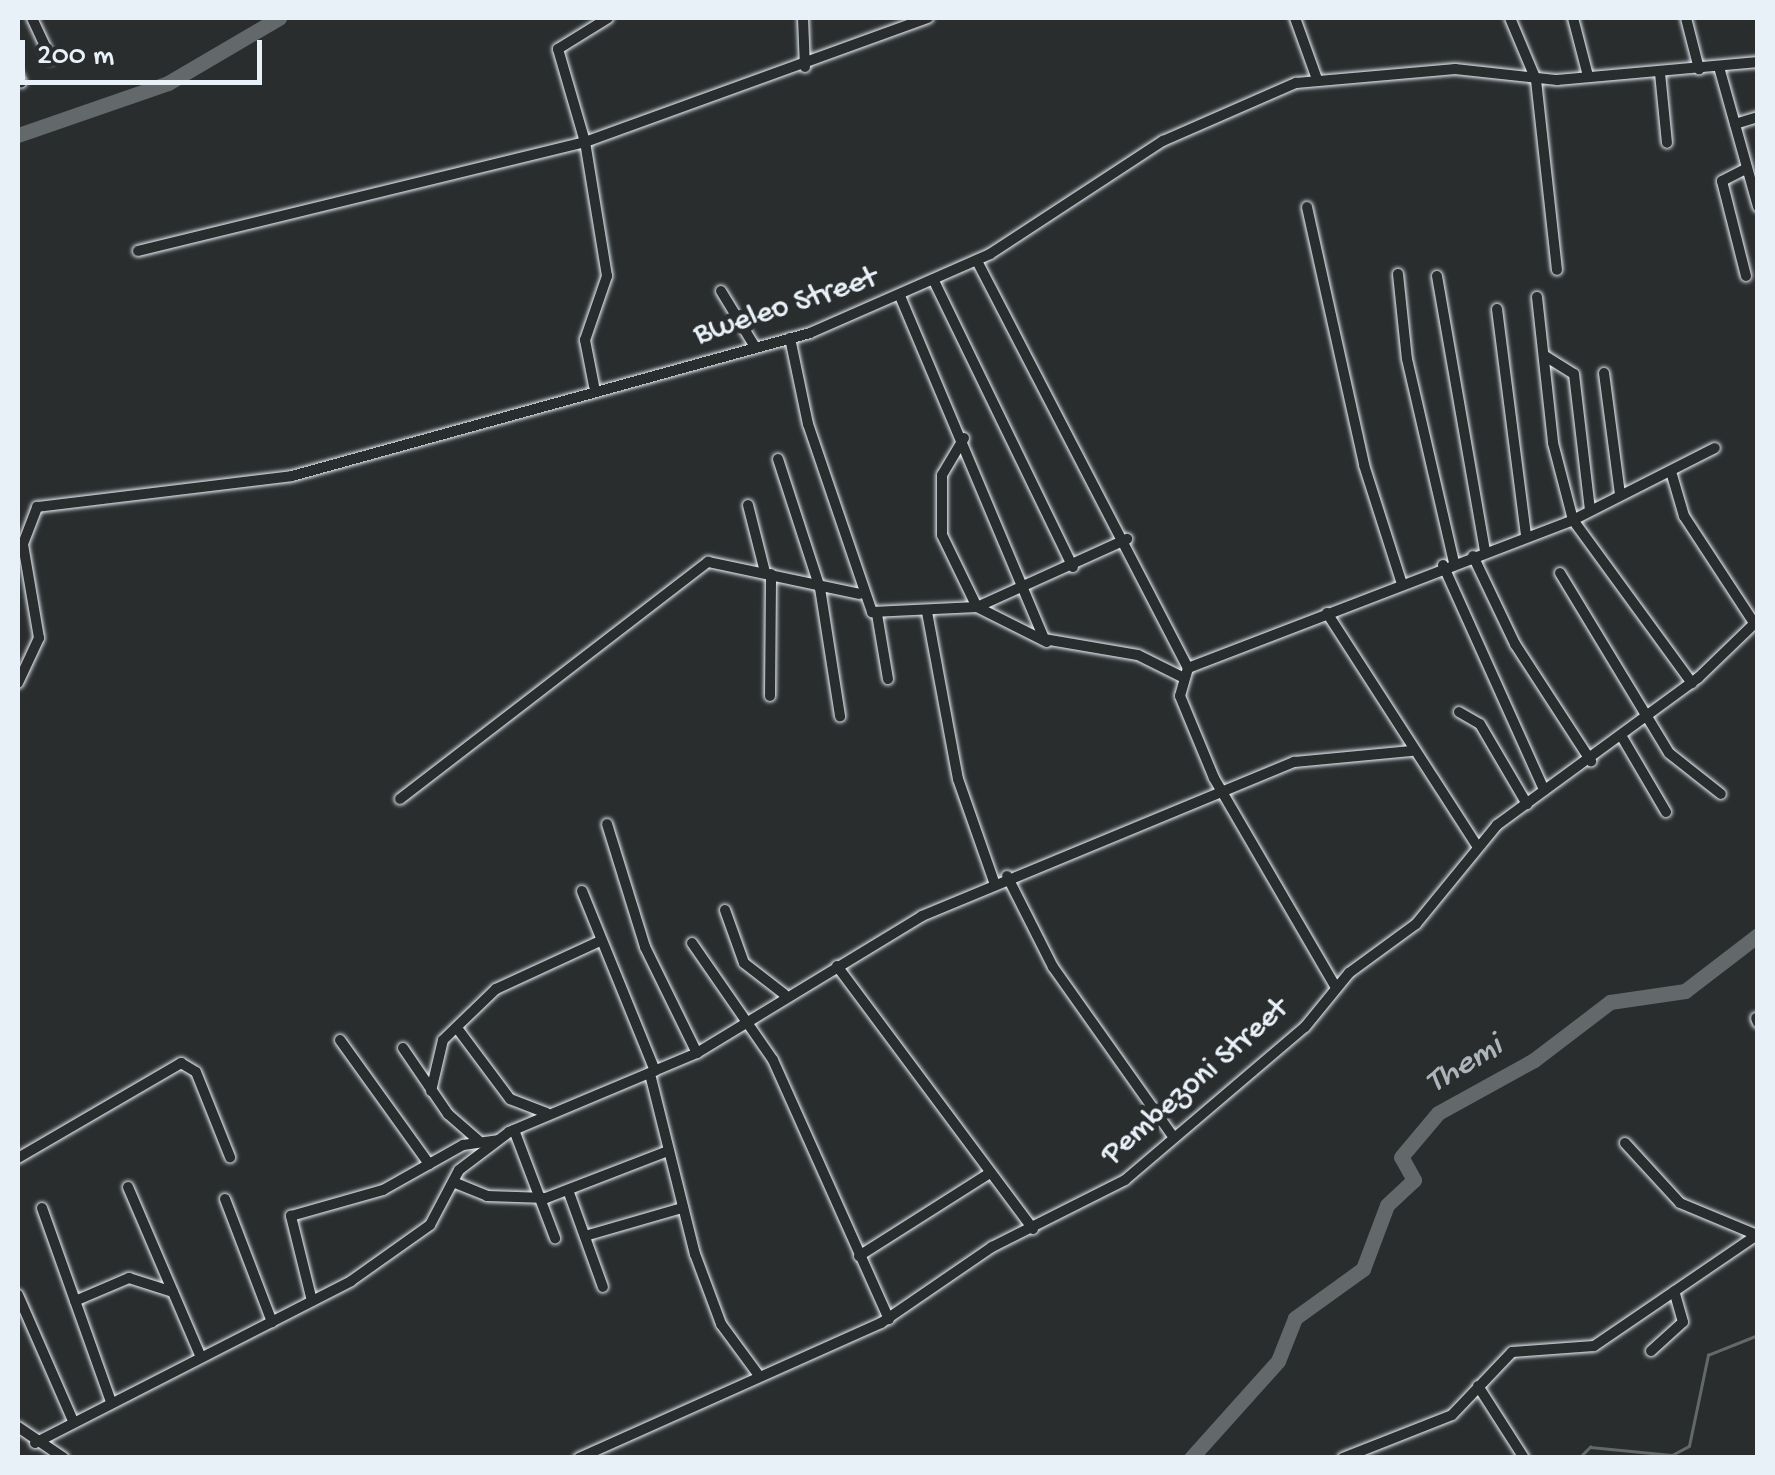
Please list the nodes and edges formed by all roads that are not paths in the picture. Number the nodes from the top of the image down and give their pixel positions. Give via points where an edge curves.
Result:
1 (32, 18) edge
2 (608, 18) edge
3 (803, 18) edge
4 (928, 18) edge
5 (1296, 18) edge
6 (1510, 18) edge
7 (1574, 18) edge
8 (1686, 18) edge
9 (51, 59) dead end
10 (1758, 62) edge
11 (804, 67) junction
12 (1719, 67) junction
13 (1699, 69) junction
14 (1660, 72) junction
15 (1588, 76) junction
16 (1317, 79) junction
17 (1536, 80) junction
18 (1758, 117) edge
19 (1735, 124) junction
20 (585, 142) junction
21 (1668, 143) dead end
22 (1746, 168) junction
23 (1758, 206) edge
24 (1307, 207) dead end
25 (138, 251) dead end
26 (977, 261) junction
27 (1557, 270) dead end
28 (1398, 274) dead end
29 (1437, 276) dead end
30 (1746, 276) dead end
31 (934, 281) junction
32 (721, 291) dead end
33 (900, 296) junction
34 (1537, 297) dead end
35 (1497, 309) dead end
36 (790, 338) junction
37 (755, 347) junction
38 (1545, 356) junction
39 (1604, 374) dead end
40 (594, 386) junction
41 (964, 438) junction
42 (1716, 448) dead end
43 (778, 459) dead end
44 (1672, 475) junction
45 (1620, 495) junction
46 (748, 504) dead end
47 (1590, 510) junction
48 (1573, 520) junction
49 (1526, 534) junction
50 (1127, 539) junction
51 (1486, 550) junction
52 (20, 551) edge
53 (1474, 556) junction
54 (1449, 564) junction
55 (1073, 567) junction
56 (1560, 572) dead end
57 (768, 573) junction
58 (1401, 581) junction
59 (820, 588) junction
60 (1030, 588) junction
61 (860, 594) junction
62 (977, 606) junction
63 (927, 612) junction
64 (1327, 612) junction
65 (877, 614) junction
66 (1756, 621) edge
67 (1048, 642) junction
68 (1186, 673) junction
69 (888, 679) dead end
70 (18, 682) edge
71 (1692, 683) junction
72 (770, 696) dead end
73 (1459, 712) dead end
74 (840, 716) dead end
75 (1646, 719) junction
76 (1622, 736) junction
77 (1411, 751) junction
78 (1590, 760) junction
79 (1544, 790) junction
80 (1223, 794) junction
81 (1722, 794) dead end
82 (400, 799) dead end
83 (1527, 804) junction
84 (1666, 812) dead end
85 (607, 824) dead end
86 (1477, 846) junction
87 (1007, 876) junction
88 (994, 882) junction
89 (582, 891) dead end
90 (725, 910) dead end
91 (600, 941) junction
92 (692, 943) dead end
93 (838, 966) junction
94 (1334, 986) junction
95 (784, 994) junction
96 (747, 1016) junction
97 (456, 1028) junction
98 (340, 1040) dead end
99 (403, 1048) dead end
100 (697, 1052) junction
101 (652, 1072) junction
102 (431, 1091) junction
103 (546, 1113) junction
104 (514, 1130) junction
105 (1174, 1138) junction
106 (478, 1140) junction
107 (498, 1140) junction
108 (1625, 1143) dead end
109 (668, 1151) junction
110 (230, 1157) dead end
111 (18, 1158) edge
112 (429, 1164) junction
113 (990, 1174) junction
114 (453, 1182) junction
115 (128, 1187) dead end
116 (568, 1190) junction
117 (537, 1198) junction
118 (225, 1199) dead end
119 (42, 1208) dead end
120 (682, 1208) junction
121 (1033, 1229) junction
122 (1757, 1234) edge
123 (585, 1236) junction
124 (555, 1238) dead end
125 (859, 1256) junction
126 (603, 1287) dead end
127 (173, 1292) junction
128 (1674, 1292) junction
129 (18, 1295) edge
130 (75, 1300) junction
131 (312, 1301) junction
132 (888, 1320) junction
133 (272, 1322) junction
134 (1651, 1351) dead end
135 (200, 1355) junction
136 (757, 1373) junction
137 (1478, 1386) junction
138 (110, 1399) junction
139 (73, 1421) junction
140 (18, 1427) edge
141 (26, 1441) edge
142 (617, 1442) junction
143 (64, 1458) edge
144 (579, 1458) edge
145 (624, 1458) edge
146 (1344, 1458) edge
147 (1524, 1458) edge

1 - 9 street
2 - 20 street via 558,49
3 - 11 street
4 - 11 street
5 - 16 street
6 - 17 street
7 - 15 street
8 - 13 street
10 - 12 street, Bweleo Street
11 - 20 street
12 - 13 street, Bweleo Street
12 - 19 street
13 - 14 street, Bweleo Street
14 - 15 street, Bweleo Street
14 - 21 street
15 - 17 street, Bweleo Street
16 - 17 street, Bweleo Street via 1455,69
16 - 26 street, Bweleo Street via 1164,142
17 - 27 street
18 - 19 street
19 - 22 street
20 - 25 street
20 - 40 street via 607,276 586,340
22 - 23 street
22 - 30 street via 1722,180
24 - 58 street via 1364,466
26 - 31 street, Bweleo Street
26 - 50 street
28 - 54 street via 1407,359
29 - 51 street
31 - 33 street, Bweleo Street
31 - 55 street
32 - 37 street
33 - 36 street, Bweleo Street
33 - 41 street
34 - 38 street
35 - 49 street
36 - 37 street, Bweleo Street
36 - 61 street
37 - 40 street, Bweleo Street
38 - 47 street via 1574,374
38 - 48 street
39 - 45 street
40 - 52 street, Bweleo Street via 526,418 384,446 292,476 37,506 25,519
41 - 60 street
41 - 62 street via 942,476 937,514
42 - 44 street
43 - 59 street
44 - 45 street
44 - 66 street via 1684,516
45 - 47 street
46 - 57 street
47 - 48 street
48 - 49 street
48 - 71 street
49 - 51 street
50 - 55 street
50 - 68 street
51 - 53 street
52 - 70 street, Bweleo Street via 39,638
53 - 54 street
53 - 78 street via 1515,644
54 - 58 street
54 - 79 street
55 - 60 street
56 - 75 street
57 - 59 street
57 - 72 street
57 - 82 street via 719,560 691,571
58 - 64 street
59 - 61 street
59 - 74 street
60 - 62 street
60 - 67 street
61 - 65 street
62 - 63 street
62 - 67 street
63 - 65 street
63 - 88 street via 956,768
64 - 68 street
64 - 77 street
65 - 69 street
66 - 71 street, Pembezoni Street
67 - 68 street via 1128,653
68 - 80 street via 1180,696
71 - 75 street, Pembezoni Street
73 - 83 street via 1480,724
75 - 76 street, Pembezoni Street
75 - 81 street via 1684,770
76 - 78 street, Pembezoni Street
76 - 84 street
77 - 80 street via 1314,756
77 - 86 street
78 - 79 street, Pembezoni Street
79 - 83 street, Pembezoni Street
80 - 87 street
80 - 94 street
83 - 86 street, Pembezoni Street
85 - 100 street via 644,947
86 - 94 street, Pembezoni Street via 1416,924
87 - 88 street
87 - 105 street via 1053,967
88 - 93 street
89 - 91 street
90 - 95 street via 744,963
91 - 97 street via 496,990
91 - 101 street
92 - 96 street
93 - 95 street
93 - 113 street
94 - 105 street, Pembezoni Street via 1305,1028
95 - 96 street
96 - 100 street
96 - 125 street
97 - 102 street via 442,1040
97 - 103 street via 510,1099
98 - 112 street
99 - 102 street
100 - 101 street
101 - 103 street
101 - 109 street
102 - 106 street
103 - 104 street
104 - 107 street
104 - 117 street
105 - 121 street, Pembezoni Street via 1104,1194
106 - 107 street
106 - 112 street
107 - 114 street
108 - 122 street via 1680,1203
109 - 116 street
109 - 120 street
110 - 111 street via 196,1072 181,1063
112 - 131 street via 383,1190 291,1216 290,1243
113 - 121 street
113 - 125 street
114 - 117 street via 488,1196
114 - 131 street via 426,1229
115 - 127 street
116 - 117 street
116 - 123 street
117 - 124 street
118 - 133 street
119 - 130 street
120 - 123 street
120 - 136 street via 718,1318
121 - 132 street, Pembezoni Street
122 - 128 street
123 - 126 street
125 - 132 street
127 - 130 street via 129,1278
127 - 135 street
128 - 134 street via 1683,1322
128 - 137 street via 1585,1351 1564,1355 1538,1344 1512,1352
129 - 139 street
130 - 138 street
131 - 133 street
132 - 136 street, Pembezoni Street
133 - 135 street
135 - 138 street
136 - 142 street, Pembezoni Street
137 - 146 street via 1441,1421
137 - 147 street
138 - 139 street
139 - 141 street
140 - 141 street
141 - 143 street
142 - 144 street, Pembezoni Street
142 - 145 street

